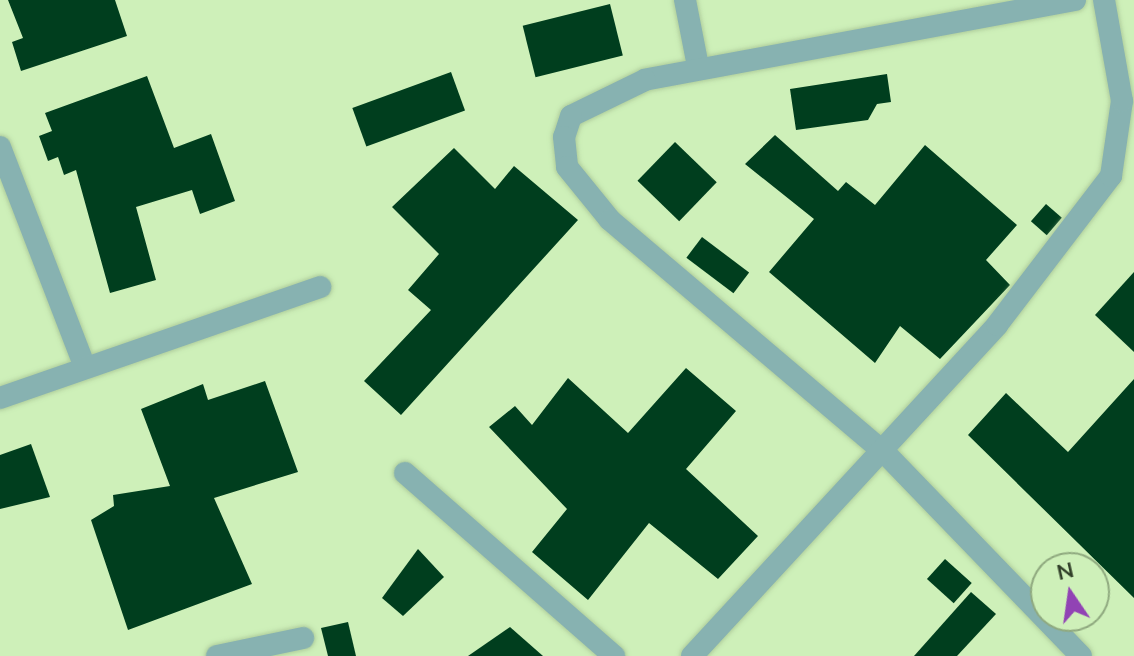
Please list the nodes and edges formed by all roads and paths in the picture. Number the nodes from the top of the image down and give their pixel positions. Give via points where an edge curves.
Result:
1 (685, 0) edge
2 (1075, 0) edge
3 (1104, 0) edge
4 (698, 66) junction
5 (0, 147) edge
6 (320, 287) dead end
7 (85, 367) junction
8 (0, 398) edge
9 (885, 453) junction
10 (405, 473) dead end
11 (303, 638) dead end
12 (217, 656) edge
13 (614, 656) edge
14 (692, 656) edge
15 (1081, 656) edge

1 - 4 street
2 - 4 street
3 - 9 street via 1122,101 1111,176 997,325
4 - 9 street via 603,96 571,116 567,167 610,220
5 - 7 street
6 - 7 street
7 - 8 street
9 - 14 street
9 - 15 street
10 - 13 street
11 - 12 street

